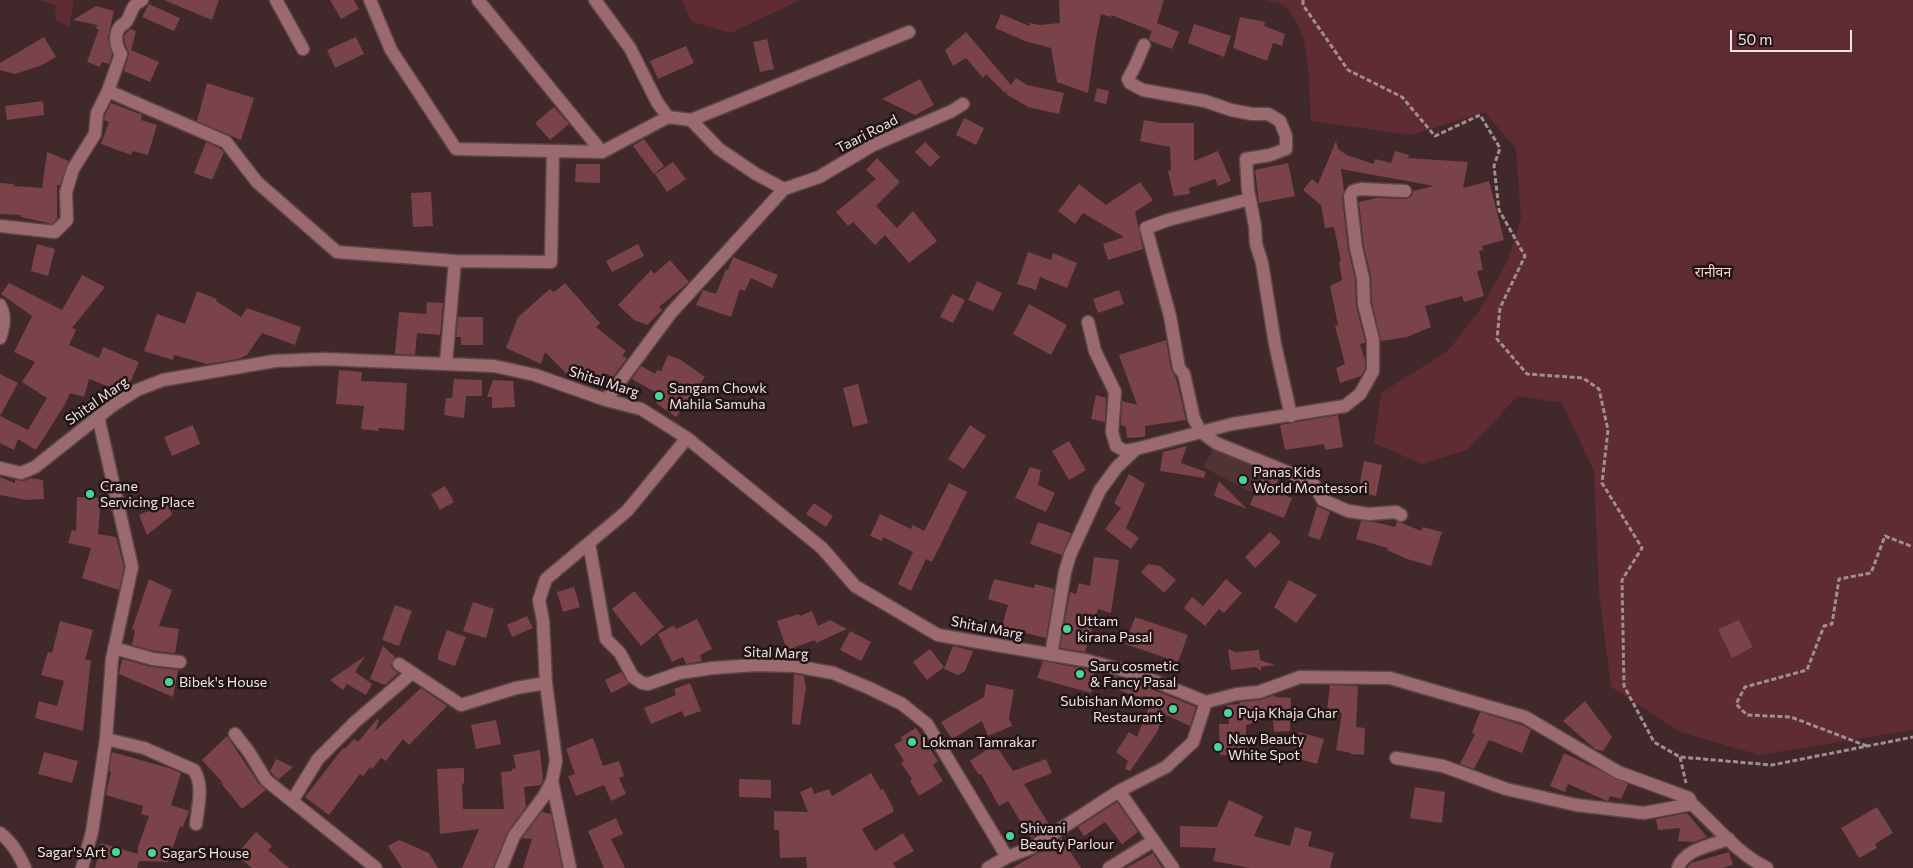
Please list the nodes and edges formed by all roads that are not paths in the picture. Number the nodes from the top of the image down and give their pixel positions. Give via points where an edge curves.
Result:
1 (142, 0) edge
2 (276, 0) edge
3 (370, 0) edge
4 (478, 0) edge
5 (595, 0) edge
6 (909, 32) dead end
7 (1144, 44) dead end
8 (303, 49) dead end
9 (108, 91) junction
10 (963, 104) dead end
11 (668, 117) junction
12 (691, 120) junction
13 (553, 151) junction
14 (602, 152) junction
15 (784, 188) junction
16 (1405, 191) dead end
17 (1250, 199) junction
18 (0, 226) edge
19 (455, 261) junction
20 (0, 304) edge
21 (1088, 322) dead end
22 (0, 338) edge
23 (446, 363) junction
24 (606, 400) junction
25 (98, 416) junction
26 (1291, 416) junction
27 (1201, 432) junction
28 (687, 438) junction
29 (1136, 448) junction
30 (0, 468) edge
31 (1401, 515) dead end
32 (589, 543) junction
33 (114, 648) junction
34 (1051, 655) junction
35 (180, 662) dead end
36 (399, 664) dead end
37 (412, 673) junction
38 (546, 683) junction
39 (1206, 702) junction
40 (236, 734) dead end
41 (106, 739) junction
42 (1396, 758) dead end
43 (552, 780) junction
44 (1119, 791) junction
45 (292, 801) junction
46 (1691, 801) junction
47 (196, 824) dead end
48 (0, 833) edge
49 (1730, 839) junction
50 (1153, 841) junction
51 (1008, 857) junction
52 (25, 868) edge
53 (82, 868) edge
54 (376, 868) edge
55 (501, 868) edge
56 (570, 868) edge
57 (988, 868) edge
58 (1109, 868) edge
59 (1173, 868) edge
60 (1678, 868) edge
61 (1767, 868) edge

1 - 9 street via 134,4 120,27 117,48 121,54
2 - 8 street
3 - 13 street via 391,50 456,149
4 - 14 street
5 - 11 street via 630,48
6 - 12 street
7 - 17 street via 1128,79 1130,83 1143,90 1205,101 1231,110 1268,114 1280,121 1286,136 1286,149 1246,159
9 - 18 street via 97,113 95,134 73,168 66,192 67,220 55,232
9 - 19 street via 226,142 257,182 337,252
10 - 15 street, Taari Road via 873,144 819,176
11 - 12 street
11 - 14 street
12 - 15 street via 719,149
13 - 14 street
13 - 19 street via 551,262
15 - 24 street via 671,313
16 - 26 street via 1361,189 1353,191 1350,196 1364,304 1373,340 1374,370 1360,394 1345,406
17 - 26 street
17 - 27 street via 1146,228 1170,316 1179,368 1184,374 1194,419
19 - 23 street
20 - 22 street via 5,325
21 - 29 street via 1095,351 1116,392 1112,432 1116,446 1125,451
23 - 24 street, Shital Marg via 494,366 535,374
23 - 25 street, Shital Marg via 324,359 275,361 162,380 137,390
24 - 28 street, Shital Marg via 641,409
25 - 30 street, Shital Marg via 35,467 20,473
25 - 33 street via 132,567
26 - 27 street
27 - 29 street
27 - 31 street via 1237,453 1312,482 1324,500 1348,511 1369,514 1396,512
28 - 32 street via 627,510
28 - 34 street, Shital Marg via 822,548 855,586 938,634
29 - 34 street via 1100,490 1070,556
32 - 38 street via 546,579 539,600
32 - 51 street, Sital Marg via 606,639 620,653 633,676 642,683 713,668 758,665 795,666 833,673 869,688 902,704 926,724
33 - 35 street via 153,659
33 - 41 street
34 - 39 street, Shital Marg via 1137,674
36 - 37 street
37 - 38 street via 461,705 516,688
37 - 45 street via 318,759
38 - 43 street via 556,761
39 - 44 street via 1194,742 1166,767
39 - 46 street via 1259,692 1300,677 1390,678 1526,717 1618,772
40 - 45 street via 266,780
41 - 47 street via 144,748 194,770 199,777 200,788
41 - 53 street via 92,832
42 - 46 street via 1443,766 1506,789 1576,805 1644,813
43 - 55 street via 514,836
43 - 56 street
44 - 50 street
44 - 51 street via 1031,848
45 - 54 street
46 - 49 street
48 - 52 street via 9,840
49 - 60 street via 1690,853
49 - 61 street via 1753,862
50 - 58 street
50 - 59 street
51 - 57 street

